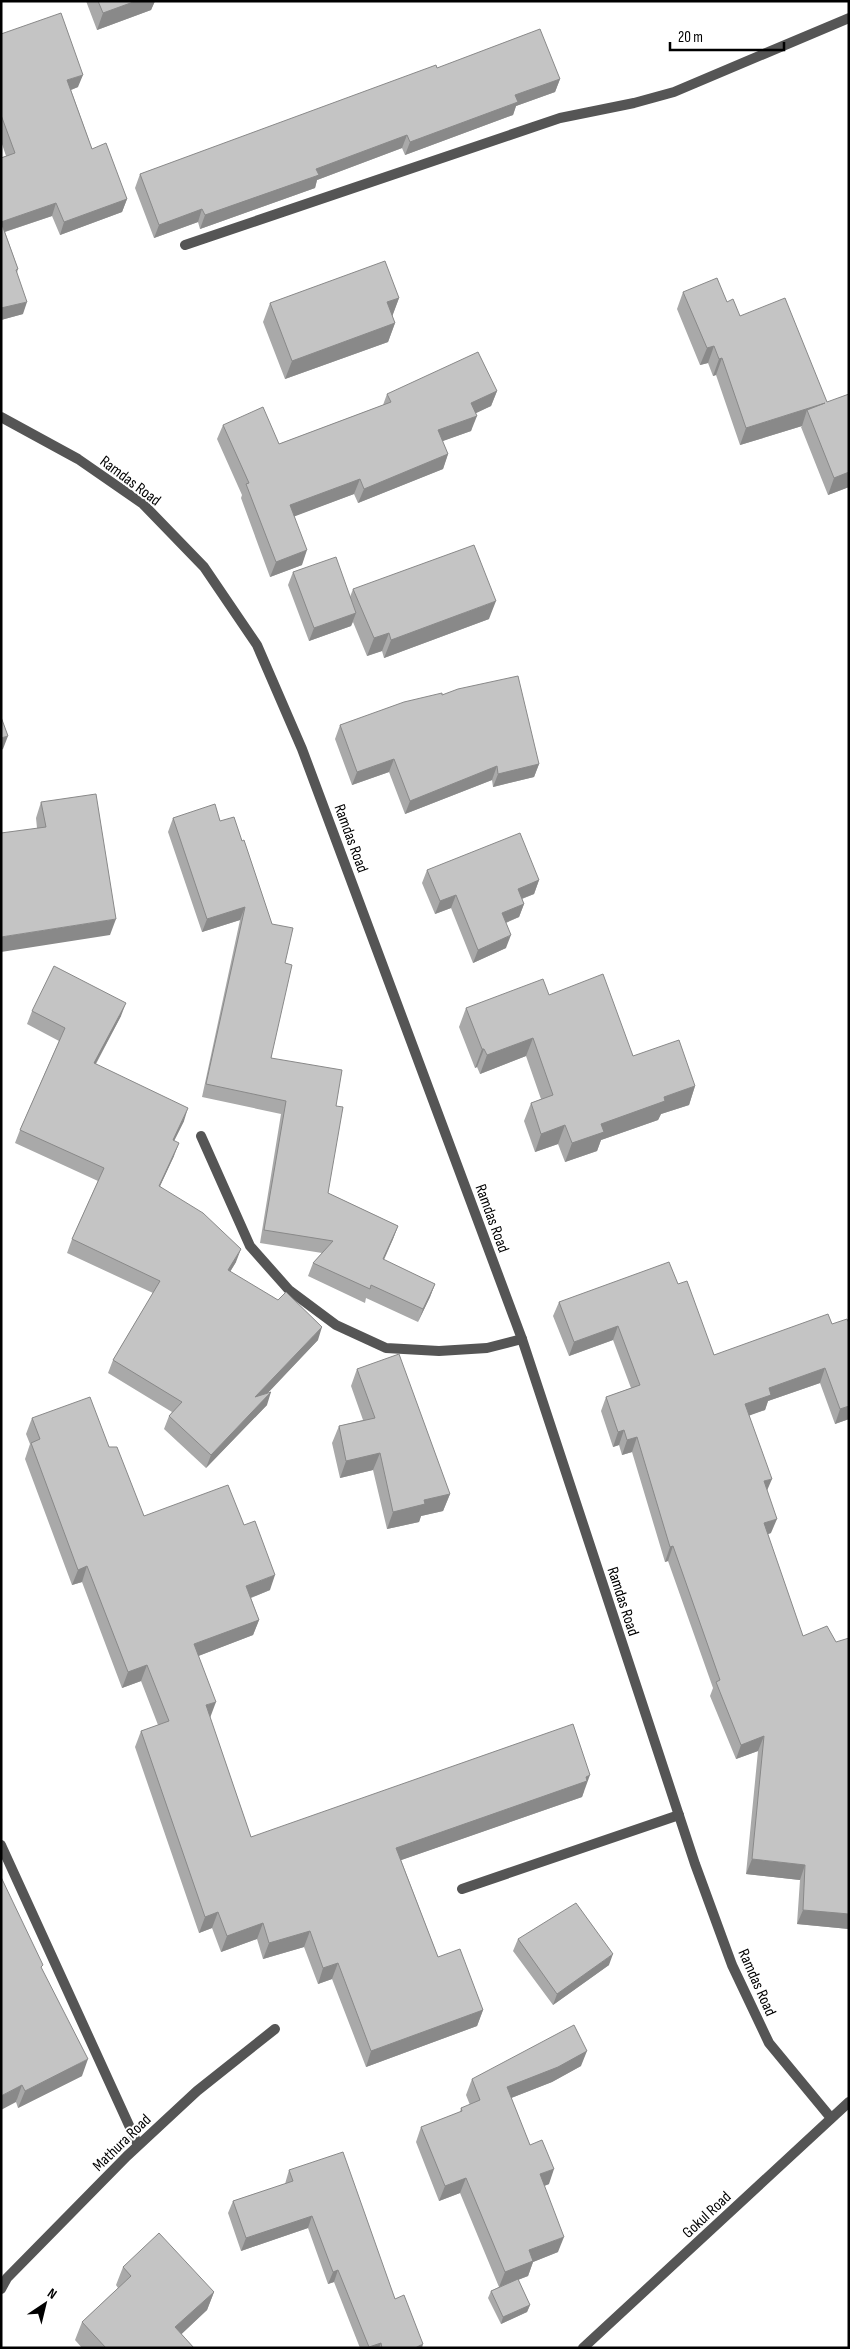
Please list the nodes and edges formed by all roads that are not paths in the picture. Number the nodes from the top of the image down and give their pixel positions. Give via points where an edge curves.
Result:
1 (849, 18) edge
2 (185, 245) dead end
3 (1, 417) edge
4 (201, 1136) dead end
5 (522, 1339) junction
6 (679, 1815) junction
7 (1, 1845) edge
8 (462, 1889) dead end
9 (275, 2029) dead end
10 (849, 2102) edge
11 (831, 2118) junction
12 (138, 2145) junction
13 (1, 2289) edge
14 (583, 2348) edge

1 - 2 street via 674,92 560,118
3 - 5 street, Ramdas Road via 78,459 143,504 204,567 257,645 302,749
4 - 5 street via 250,1246 289,1290 336,1325 386,1348 439,1351 487,1348
5 - 6 street, Ramdas Road
6 - 8 street
6 - 11 street, Ramdas Road via 732,1965 769,2043
7 - 12 street
9 - 12 street, Mathura Road via 197,2091
10 - 11 street, Gokul Road
11 - 14 street, Gokul Road
12 - 13 street, Mathura Road via 7,2278

